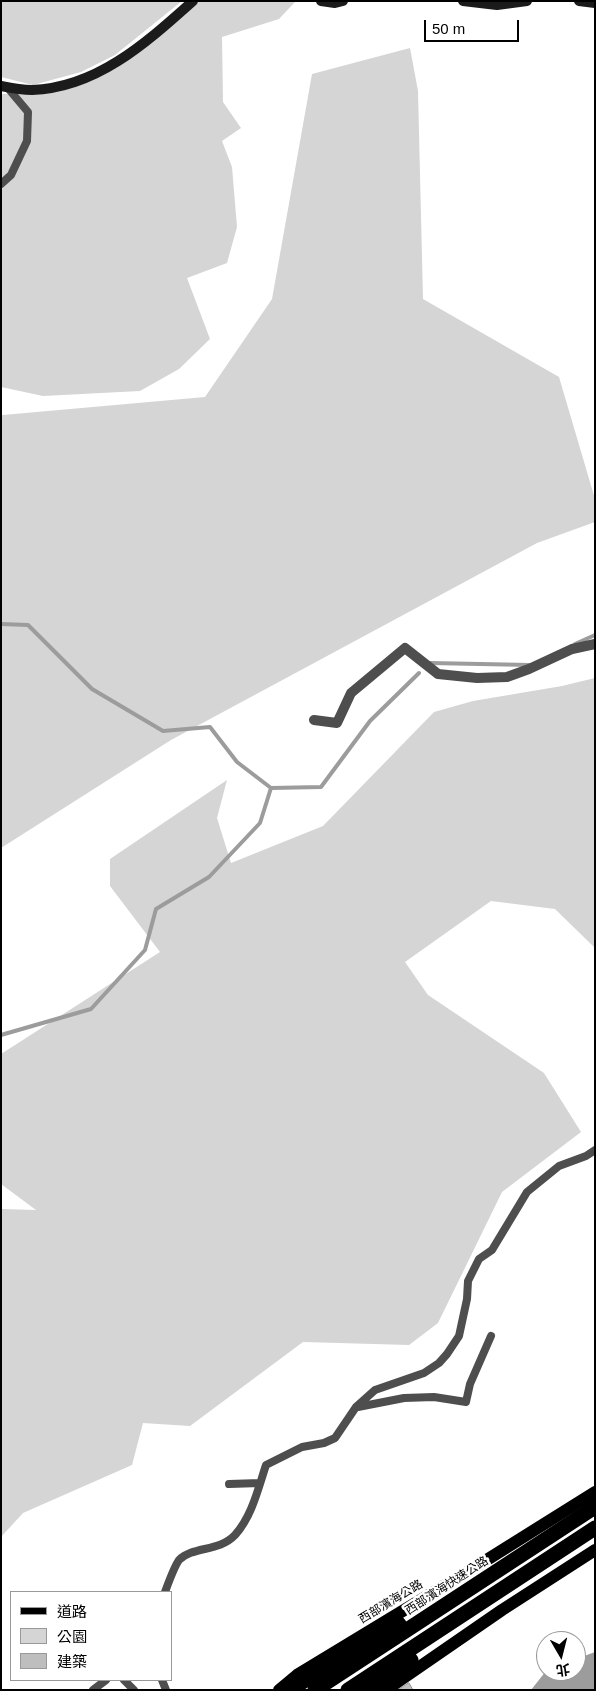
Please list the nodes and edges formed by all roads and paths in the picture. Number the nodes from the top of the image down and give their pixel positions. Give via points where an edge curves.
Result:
1 (193, 1) edge
2 (321, 1) edge
3 (343, 1) edge
4 (463, 1) edge
5 (527, 1) edge
6 (579, 1) edge
7 (595, 3) edge
8 (4, 87) edge
9 (1, 184) edge
10 (595, 644) edge
11 (314, 720) dead end
12 (595, 1150) edge
13 (491, 1336) dead end
14 (356, 1407) junction
15 (260, 1483) junction
16 (229, 1484) dead end
17 (595, 1492) edge
18 (595, 1507) edge
19 (595, 1528) edge
20 (595, 1550) edge
21 (474, 1585) junction
22 (166, 1591) edge
23 (483, 1601) junction
24 (105, 1681) edge
25 (125, 1681) edge
26 (93, 1690) edge
27 (134, 1690) edge
28 (279, 1690) edge
29 (288, 1690) edge
30 (316, 1690) edge
31 (348, 1690) edge
32 (369, 1690) edge
33 (386, 1690) edge

1 - 8 street via 135,51 113,65 60,86 29,90
2 - 3 street
4 - 5 street via 497,5
6 - 7 street
8 - 9 lane via 28,112 27,141 11,175
10 - 11 street via 572,649 507,677 477,678 438,674 405,648 351,693 337,722
12 - 14 lane via 559,1166 527,1192 492,1250 480,1259 468,1281 459,1336 439,1363 424,1373 375,1390
13 - 14 lane via 470,1384 466,1402 434,1397 404,1398
14 - 15 lane via 335,1438 302,1446 266,1465
15 - 16 lane
15 - 22 lane via 252,1508 234,1537 215,1548 191,1553 179,1561
17 - 28 main road, 西部濱海公路 via 297,1675
18 - 21 highway, 西部濱海快速公路
19 - 23 highway
20 - 33 main road
21 - 29 highway via 395,1626
21 - 30 highway, 西部濱海快速公路
23 - 31 highway
23 - 32 highway
24 - 26 lane
25 - 27 lane

